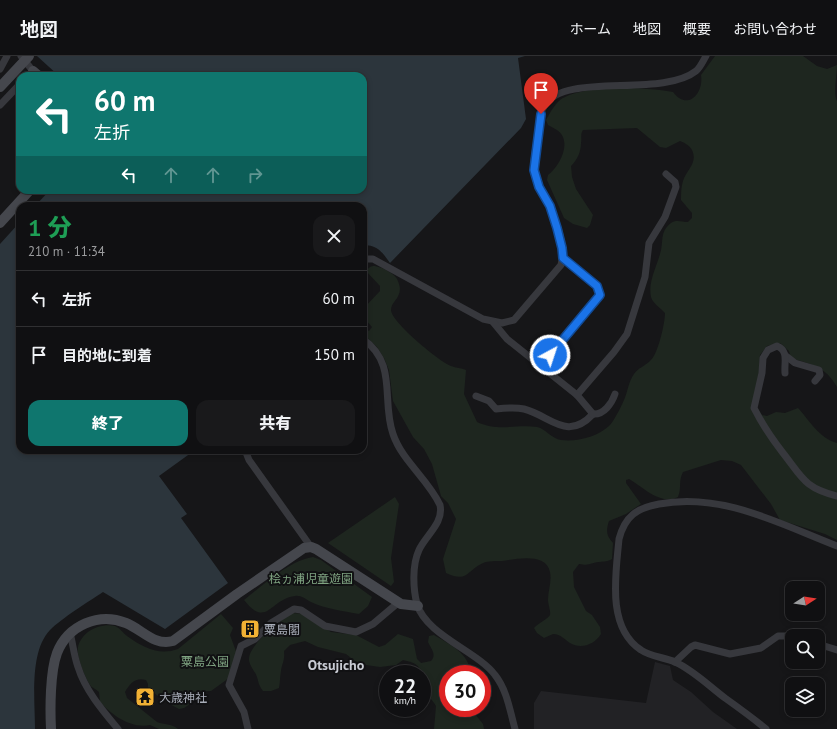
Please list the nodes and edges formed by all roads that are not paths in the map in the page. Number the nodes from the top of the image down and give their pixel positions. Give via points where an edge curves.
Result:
1 (7, 56) edge
2 (21, 56) edge
3 (29, 56) edge
4 (706, 56) edge
5 (0, 69) edge
6 (32, 72) edge
7 (0, 87) edge
8 (16, 88) edge
9 (0, 105) edge
10 (666, 174) dead end
11 (26, 194) edge
12 (19, 202) edge
13 (16, 205) edge
14 (0, 223) edge
15 (563, 258) junction
16 (367, 259) edge
17 (493, 322) junction
18 (367, 343) edge
19 (786, 356) junction
20 (541, 366) junction
21 (786, 373) dead end
22 (815, 381) dead end
23 (615, 394) dead end
24 (577, 395) junction
25 (476, 396) dead end
26 (593, 414) junction
27 (247, 454) edge
28 (837, 496) edge
29 (837, 546) edge
30 (311, 547) junction
31 (399, 602) junction
32 (418, 606) junction
33 (70, 633) junction
34 (785, 636) edge
35 (825, 646) edge
36 (837, 650) edge
37 (675, 662) junction
38 (51, 729) edge
39 (118, 729) edge
40 (248, 729) edge
41 (515, 729) edge
42 (766, 729) edge

1 - 5 street
2 - 6 street
3 - 7 street
4 - 15 street via 697,70 666,84 574,90 558,94 546,104 541,114 534,170 539,187 550,206
8 - 9 street
10 - 24 street via 675,182 676,187 665,217 649,243 646,277 627,334
11 - 12 street
13 - 14 street
15 - 17 street via 561,265 519,316 508,323
15 - 20 street via 597,286 600,295
16 - 17 street via 373,258 483,319
17 - 20 street via 507,339
18 - 32 street via 377,352 384,365 393,434 442,511 416,561 415,593
19 - 21 street
19 - 22 street via 795,363 819,370 820,375
19 - 28 street via 777,346 768,350 763,358 754,408 776,446 804,480 817,490
20 - 24 street
23 - 26 street via 611,404
24 - 26 street
25 - 26 street via 489,401 496,409 522,409 564,427 577,426
27 - 30 street
29 - 37 street via 747,510 709,501 670,502 645,507 628,518 619,539 615,594 619,617 627,635 639,649 652,656
30 - 31 street
30 - 33 street via 296,552 173,641 167,643 153,640 127,624 106,618 86,622
31 - 32 street
31 - 40 street via 373,624 356,632 325,626 301,610 294,609 271,623 255,639 241,646 229,685 244,712
32 - 41 street via 425,619 442,635 487,666 495,675 505,690
33 - 38 street via 56,654
33 - 39 street via 83,678 93,697
34 - 37 street via 778,636 761,648 730,654 694,645
35 - 36 street
37 - 42 street

